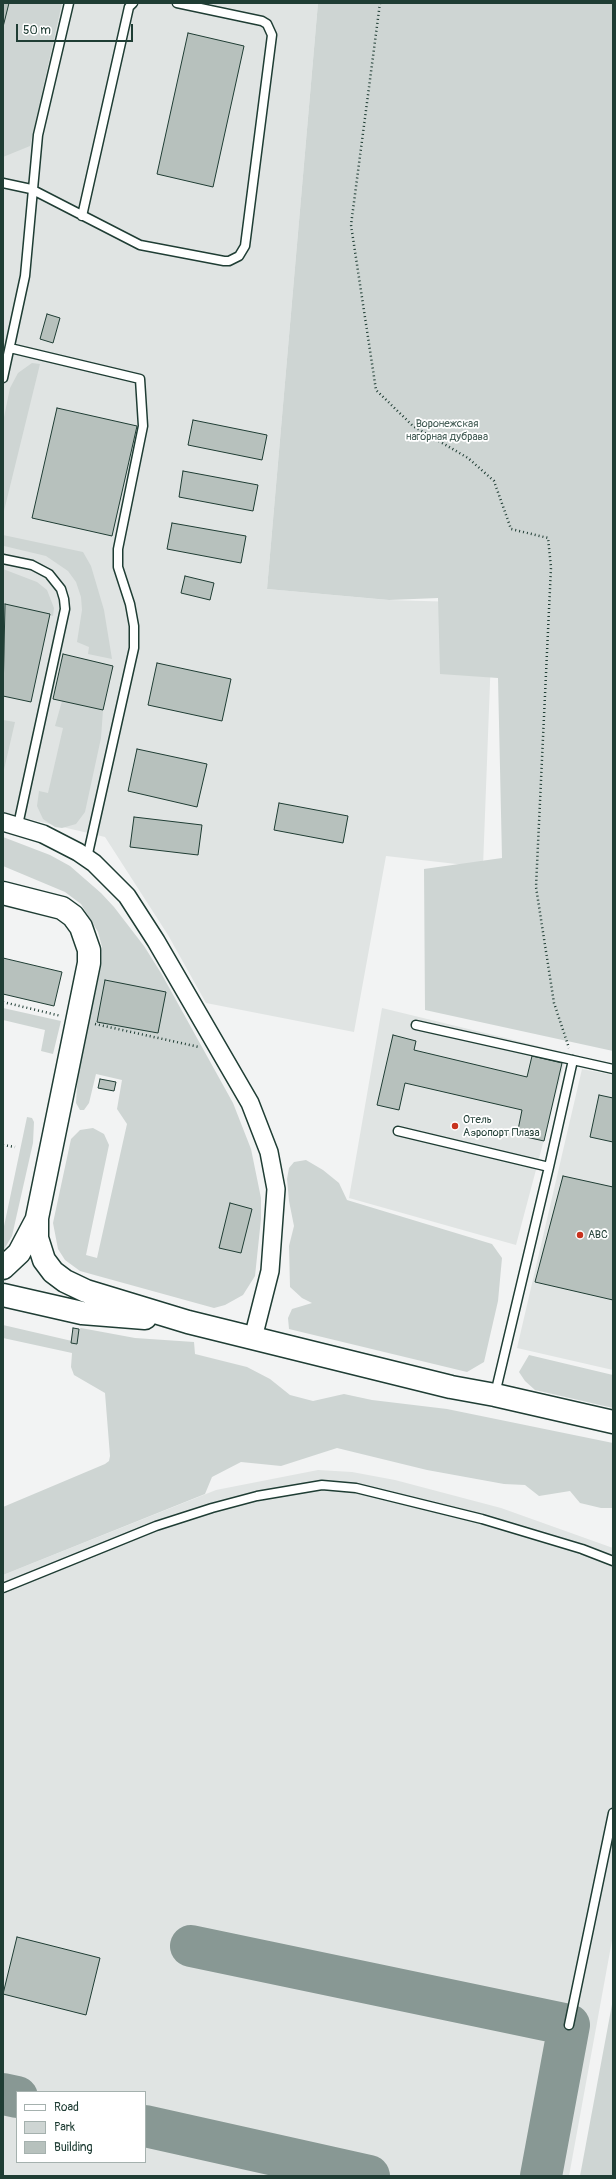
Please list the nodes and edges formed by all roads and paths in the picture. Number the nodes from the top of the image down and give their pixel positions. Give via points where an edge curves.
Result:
1 (69, 3) edge
2 (133, 3) edge
3 (177, 3) edge
4 (380, 3) edge
5 (3, 183) edge
6 (31, 188) junction
7 (82, 216) junction
8 (10, 348) junction
9 (3, 378) edge
10 (3, 559) edge
11 (10, 823) edge
12 (87, 858) junction
13 (6, 889) edge
14 (3, 1002) edge
15 (77, 1020) junction
16 (416, 1025) dead end
17 (201, 1048) dead end
18 (573, 1060) junction
19 (613, 1069) edge
20 (398, 1131) dead end
21 (3, 1145) edge
22 (15, 1147) dead end
23 (549, 1167) junction
24 (37, 1218) junction
25 (3, 1268) edge
26 (3, 1295) edge
27 (188, 1322) junction
28 (253, 1338) junction
29 (495, 1395) junction
30 (613, 1422) edge
31 (613, 1562) edge
32 (3, 1588) edge
33 (613, 1813) edge
34 (570, 2025) dead end

1 - 6 lane via 38,135
2 - 7 lane
3 - 7 lane via 262,21 267,24 272,35 243,251 235,259 224,261 140,245
4 - 18 path via 351,225 376,390 413,426 468,458 494,481 511,529 548,538 551,567 536,887 554,1003
5 - 6 lane
6 - 7 lane
6 - 8 lane via 24,276
8 - 9 lane
8 - 12 lane via 140,380 143,426 118,549 118,567 132,611 134,648
10 - 11 lane via 32,565 49,574 61,590 64,599 63,616
11 - 12 street via 62,842
12 - 28 street via 111,878 141,916 246,1097 269,1152 276,1189 273,1244 270,1271
13 - 15 main road via 62,908 73,916 86,937 89,963
14 - 15 path
15 - 17 path
15 - 24 main road
16 - 18 lane
18 - 19 lane
18 - 23 lane
20 - 23 lane
21 - 22 path
23 - 29 lane
24 - 25 main road via 19,1253
24 - 27 main road via 37,1238 44,1260 53,1272 65,1281 86,1291
26 - 27 main road via 82,1313
27 - 28 main road
28 - 29 main road via 451,1387
29 - 30 main road
31 - 32 lane via 582,1549 482,1519 356,1488 322,1485 257,1496 198,1512
33 - 34 lane

